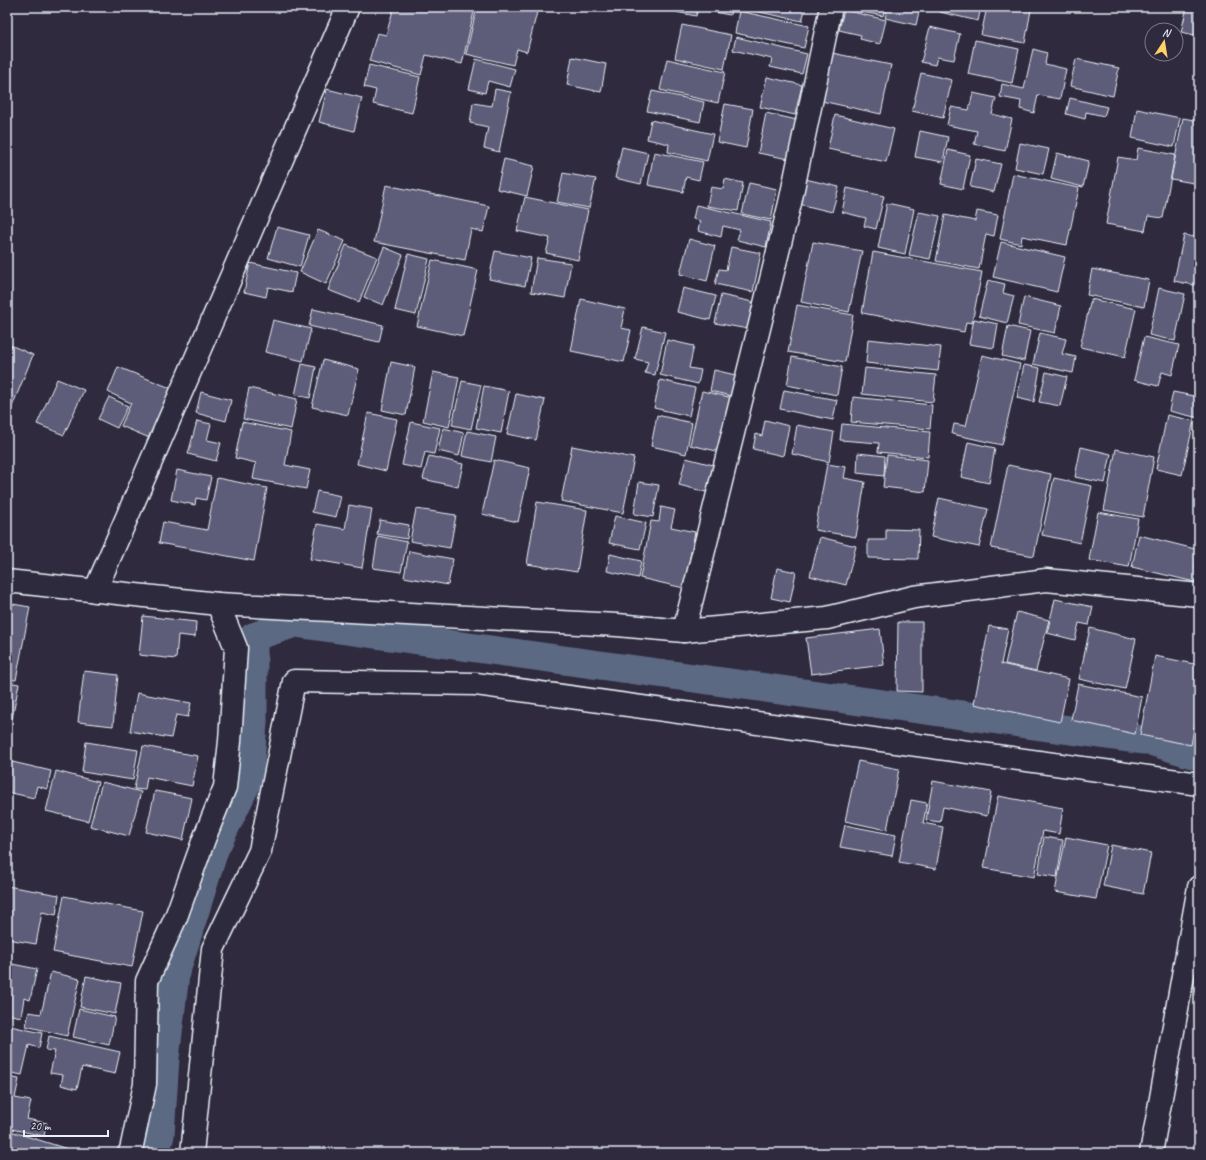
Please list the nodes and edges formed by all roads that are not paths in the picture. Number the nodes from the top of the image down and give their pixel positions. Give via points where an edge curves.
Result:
1 (348, 7) edge
2 (831, 7) edge
3 (7, 581) edge
4 (94, 591) junction
5 (1199, 595) edge
6 (218, 604) junction
7 (684, 631) junction
8 (1199, 784) edge
9 (1199, 887) edge
10 (129, 1153) edge
11 (192, 1153) edge
12 (1151, 1153) edge

1 - 4 street
2 - 7 street via 790,203
3 - 4 street
4 - 6 street
5 - 7 street via 1046,580 914,597 827,618
6 - 7 street via 617,625
6 - 10 street via 236,648 225,788 176,917 147,981 145,1084
8 - 11 street via 476,684 294,681 260,851 213,949
9 - 12 street

